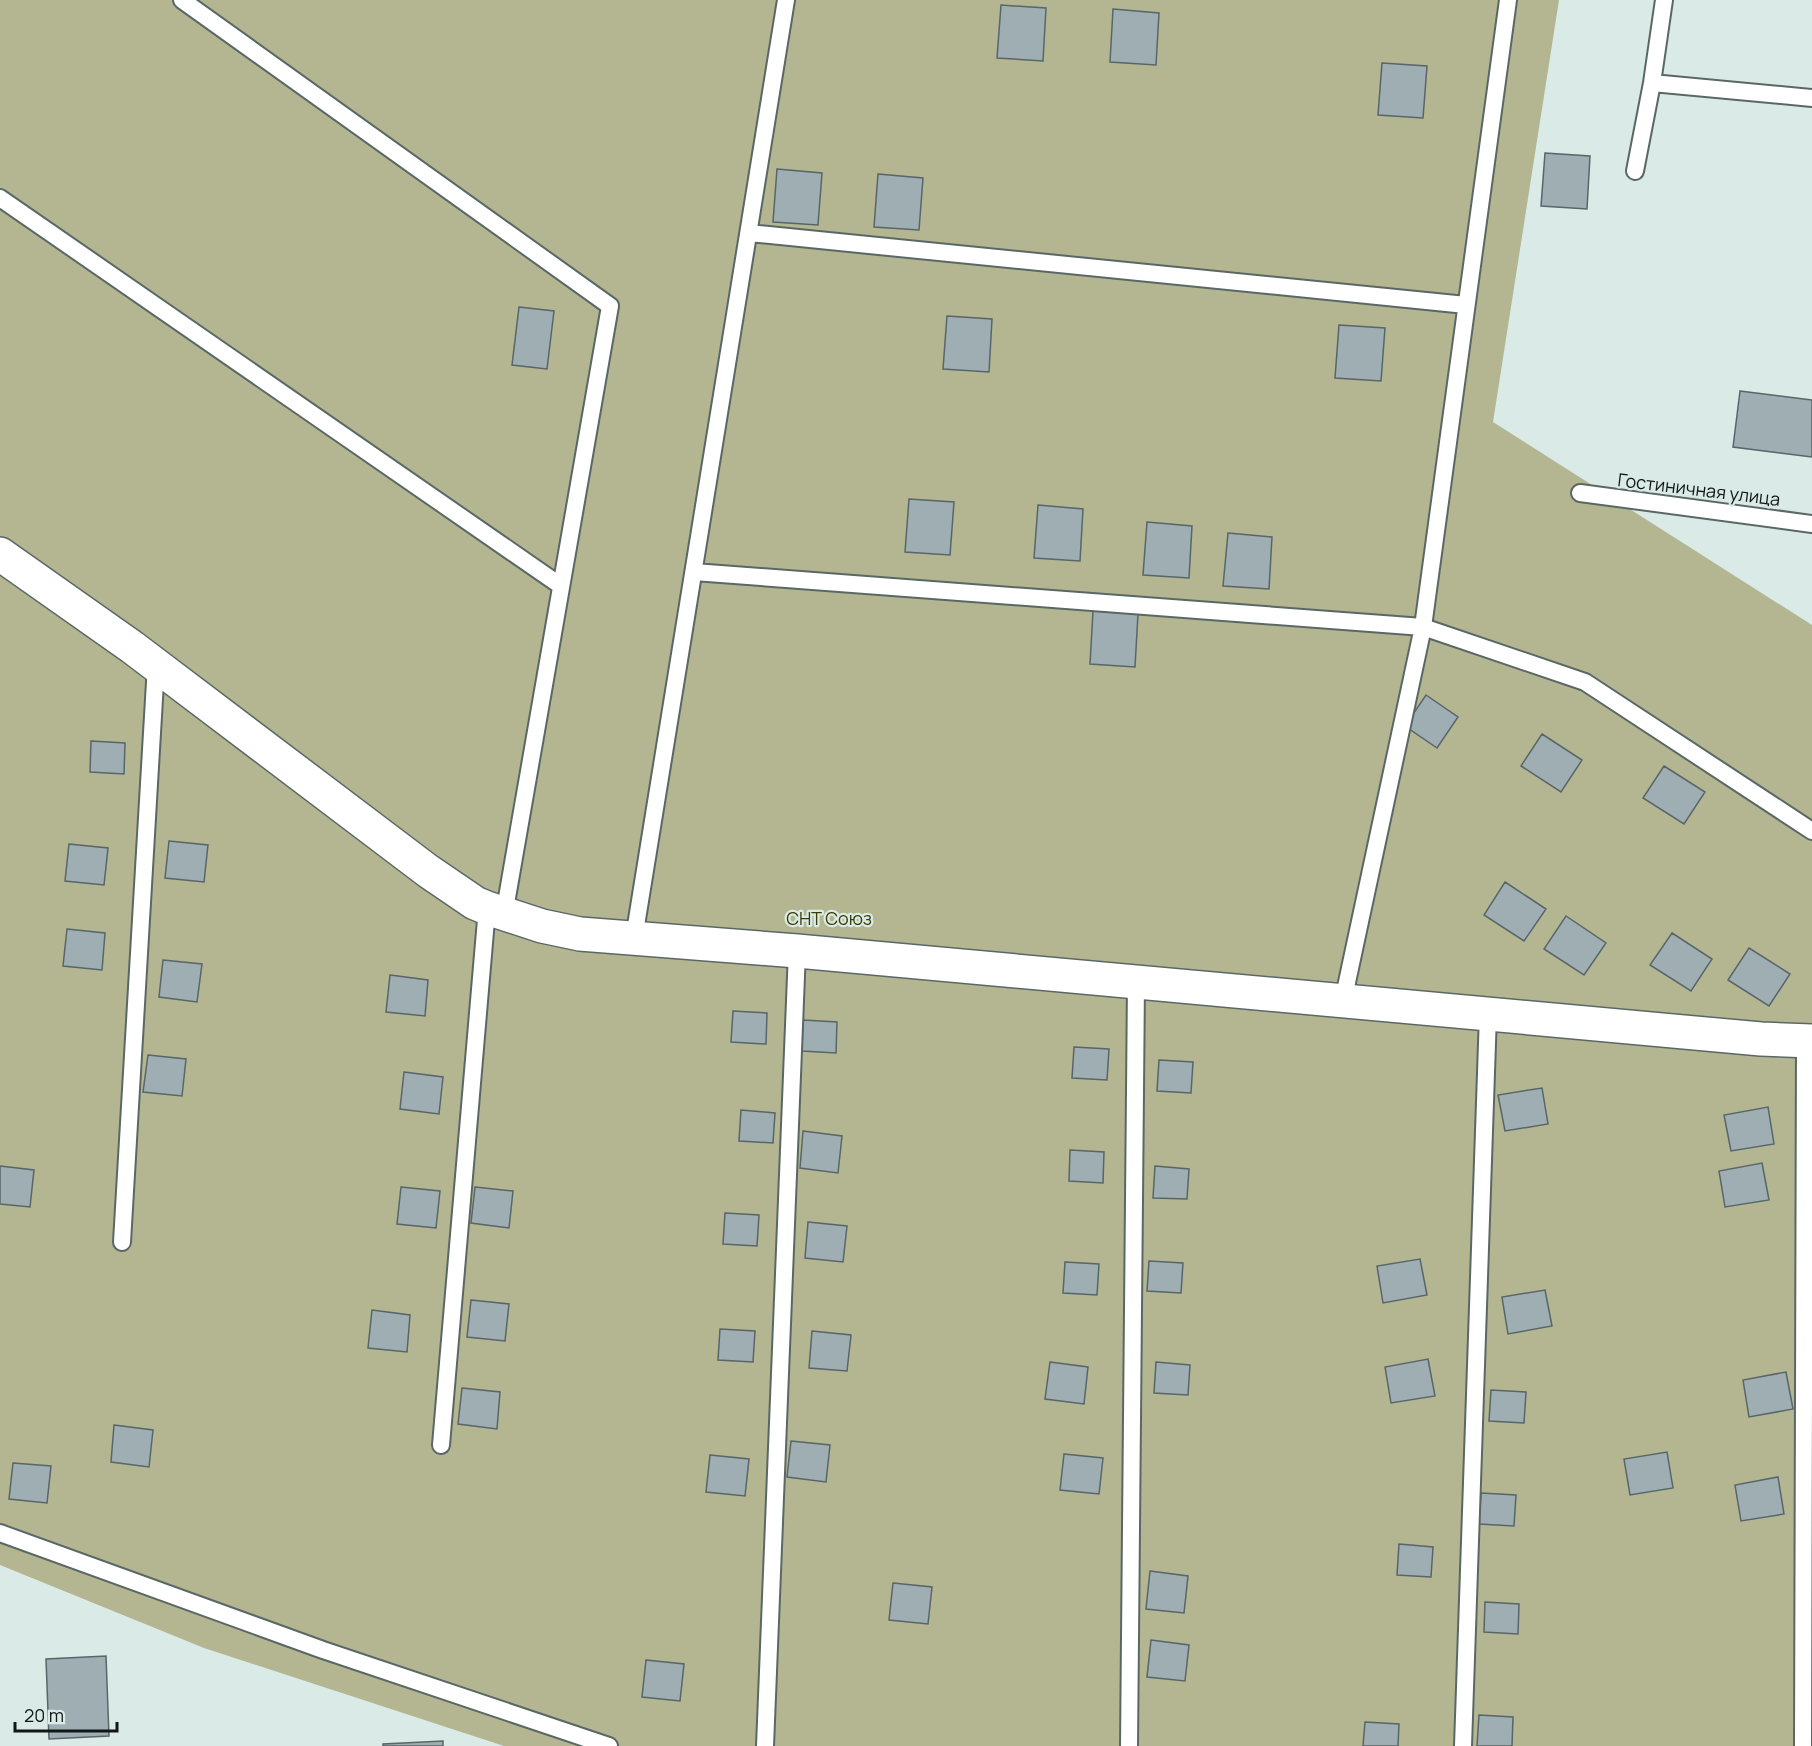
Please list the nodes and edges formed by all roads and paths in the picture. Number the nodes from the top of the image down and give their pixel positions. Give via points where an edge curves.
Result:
1 (182, 0) edge
2 (786, 0) edge
3 (1508, 0) edge
4 (1664, 0) edge
5 (1652, 82) junction
6 (1812, 98) edge
7 (1635, 171) dead end
8 (0, 198) edge
9 (749, 233) junction
10 (1466, 305) junction
11 (1580, 494) dead end
12 (1812, 524) edge
13 (0, 554) edge
14 (693, 572) junction
15 (561, 586) junction
16 (1423, 627) junction
17 (156, 665) junction
18 (1812, 831) edge
19 (496, 912) junction
20 (634, 938) junction
21 (797, 951) junction
22 (1136, 982) junction
23 (1343, 1001) junction
24 (1488, 1014) junction
25 (1809, 1041) edge
26 (122, 1242) dead end
27 (441, 1445) dead end
28 (0, 1533) edge
29 (609, 1746) edge
30 (765, 1746) edge
31 (1129, 1746) edge
32 (1463, 1746) edge
33 (1803, 1746) edge

1 - 15 lane via 610,306
2 - 9 lane
3 - 10 lane
4 - 5 lane
5 - 6 lane
5 - 7 lane
8 - 15 lane
9 - 10 lane
9 - 14 lane
10 - 16 lane
11 - 12 lane, Гостиничная улица
13 - 17 street
14 - 16 lane
14 - 20 lane
15 - 19 lane
16 - 18 lane via 1585,682
16 - 23 lane
17 - 19 street via 402,853 475,903
17 - 26 lane
19 - 20 street via 580,934
19 - 27 lane
20 - 21 street
21 - 22 street
21 - 30 lane
22 - 23 street
22 - 31 lane
23 - 24 street
24 - 25 street
24 - 32 lane
25 - 33 lane
28 - 29 lane via 323,1650

